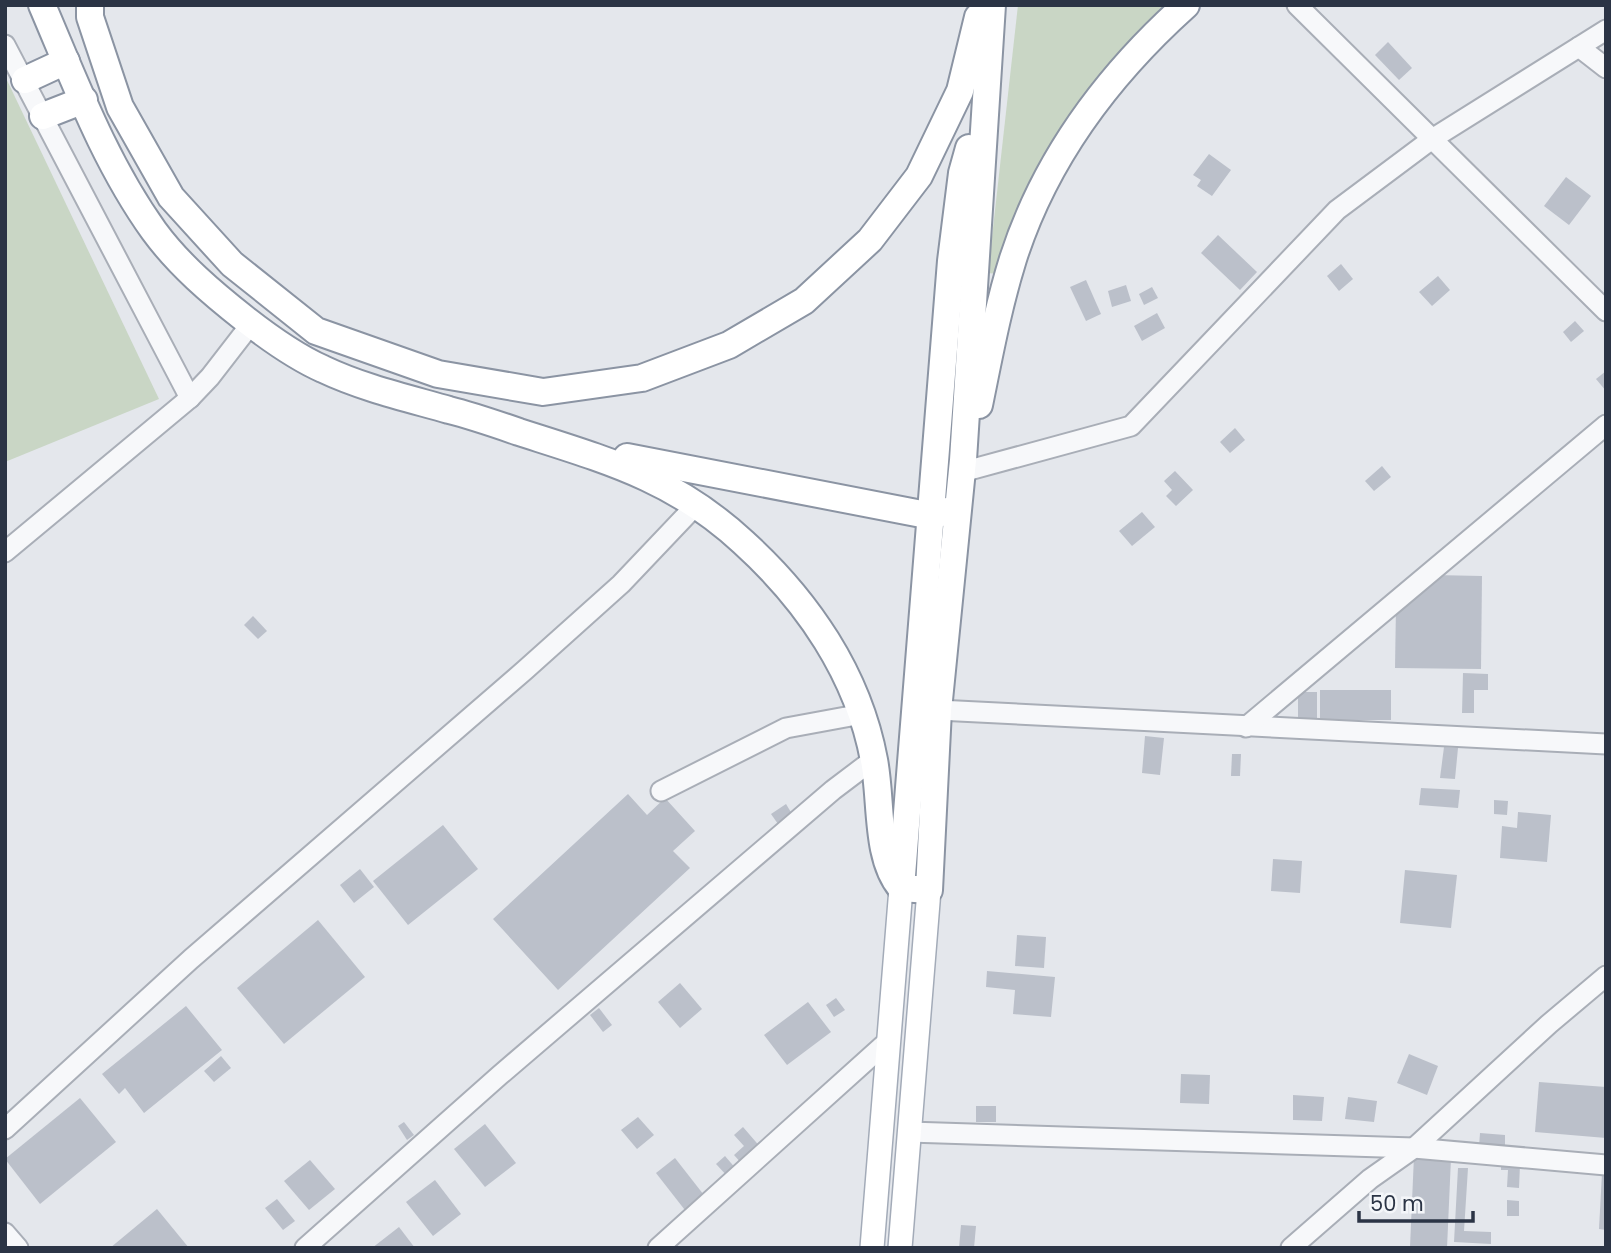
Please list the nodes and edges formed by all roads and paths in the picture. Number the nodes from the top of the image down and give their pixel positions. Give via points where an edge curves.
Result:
1 (42, 5) edge
2 (90, 5) edge
3 (981, 5) edge
4 (992, 5) edge
5 (1186, 5) edge
6 (1297, 5) edge
7 (1606, 30) edge
8 (5, 45) edge
9 (1579, 47) junction
10 (66, 61) junction
11 (1606, 68) edge
12 (25, 80) junction
13 (84, 100) junction
14 (43, 116) junction
15 (983, 122) junction
16 (1432, 139) junction
17 (1606, 311) edge
18 (251, 324) junction
19 (190, 398) junction
20 (1606, 425) edge
21 (557, 444) junction
22 (961, 477) junction
23 (697, 504) junction
24 (932, 516) junction
25 (5, 552) edge
26 (938, 710) junction
27 (862, 714) junction
28 (1246, 727) junction
29 (1606, 744) edge
30 (874, 759) junction
31 (661, 791) dead end
32 (901, 888) junction
33 (929, 890) junction
34 (1606, 976) edge
35 (888, 1041) junction
36 (5, 1129) edge
37 (909, 1132) junction
38 (1414, 1148) junction
39 (1606, 1165) edge
40 (5, 1233) edge
41 (18, 1248) edge
42 (304, 1248) edge
43 (658, 1248) edge
44 (872, 1248) edge
45 (900, 1248) edge
46 (1291, 1248) edge

1 - 10 highway
2 - 3 highway via 120,107 172,197 232,264 316,331 438,374 543,393 642,378 730,345 804,301 870,240 919,176 961,91
4 - 15 highway
5 - 22 highway via 1097,99 1046,181 1006,283
6 - 16 street
7 - 9 street
8 - 12 street
9 - 11 street
9 - 16 street
10 - 12 highway
10 - 13 highway
12 - 14 street
13 - 14 highway
13 - 18 highway via 109,157 155,232 208,290
14 - 19 street
15 - 22 highway
15 - 24 highway via 962,173
16 - 17 street
16 - 22 street via 1337,210 1131,426
18 - 19 street
18 - 21 highway via 321,369
19 - 25 street
20 - 28 street
21 - 23 highway via 625,466
21 - 24 highway
22 - 24 highway via 948,511
22 - 26 highway
23 - 27 highway via 764,562 802,606 833,650
23 - 36 street via 621,583 525,670 191,959
24 - 32 highway
26 - 28 street
26 - 33 highway
27 - 30 highway
27 - 31 street via 786,728
28 - 29 street
30 - 32 highway via 884,851
30 - 42 street via 528,1051
32 - 33 highway
32 - 35 main road
33 - 37 main road
34 - 38 street
35 - 43 street
35 - 44 main road
37 - 38 street
37 - 45 main road
38 - 39 street
38 - 46 street via 1370,1179
40 - 41 street

